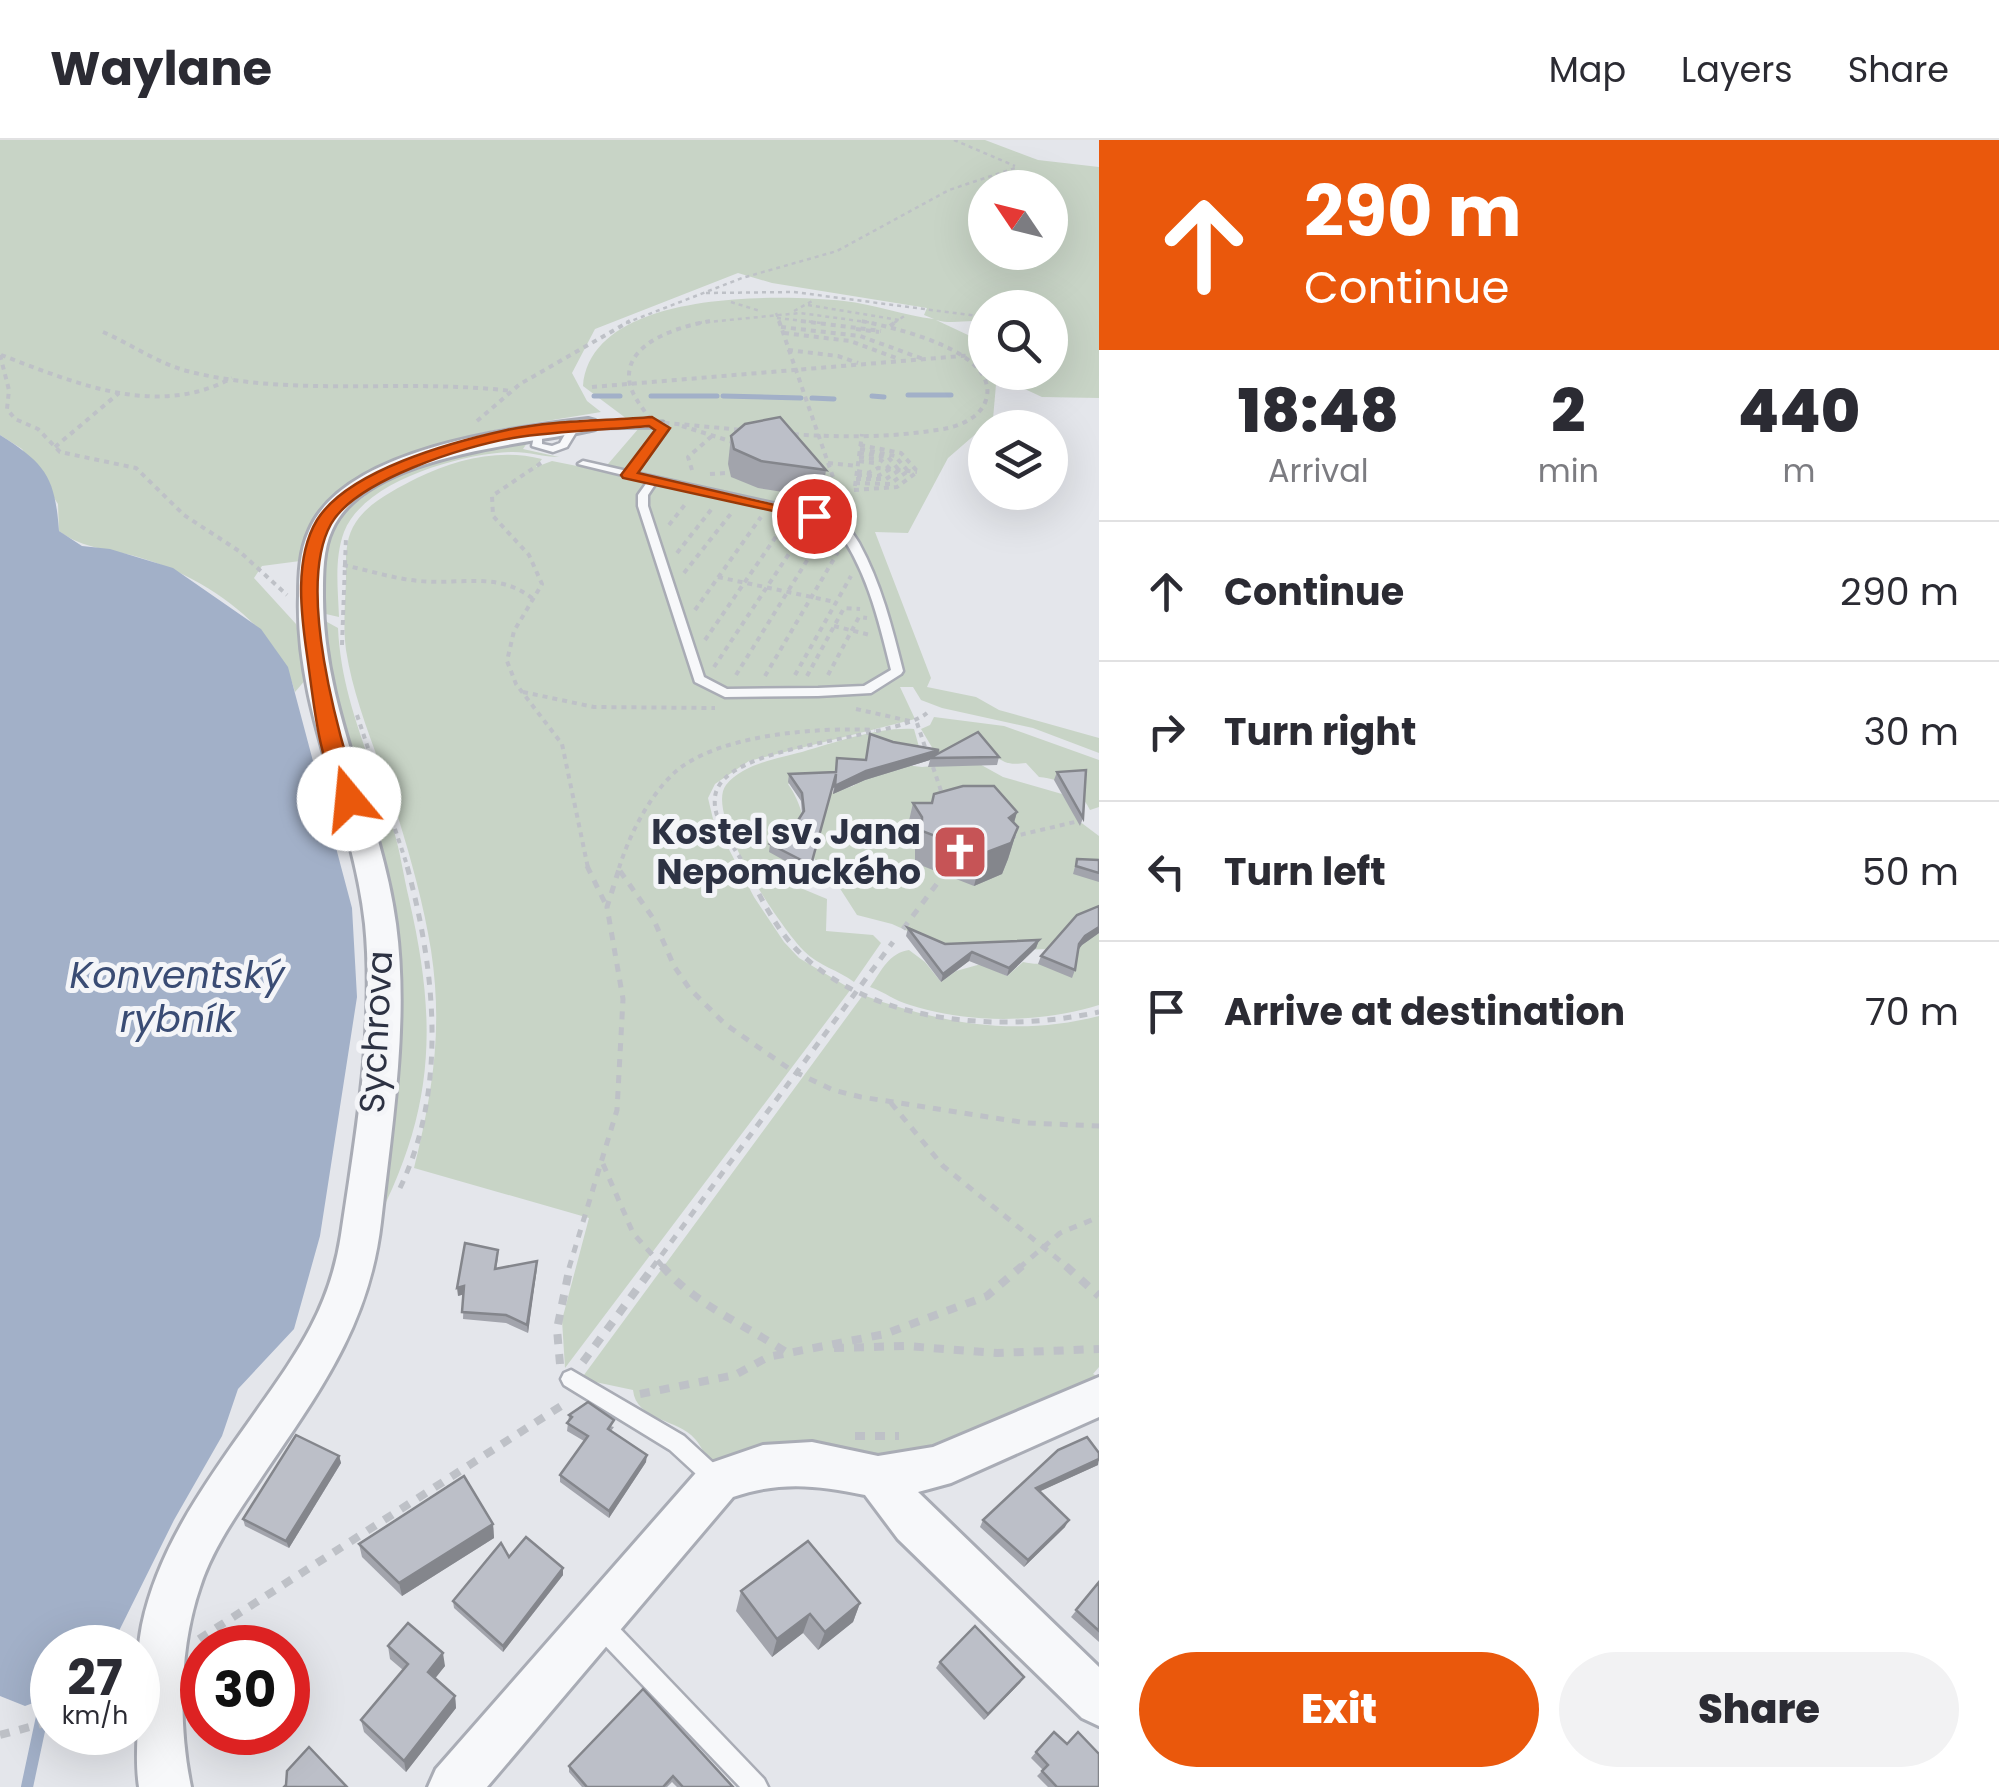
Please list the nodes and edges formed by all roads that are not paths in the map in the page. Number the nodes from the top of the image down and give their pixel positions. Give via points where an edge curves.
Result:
1 (579, 425) joint
2 (583, 464) dead end
3 (628, 475) junction
4 (653, 481) junction
5 (840, 494) dead end
6 (836, 520) junction
7 (571, 1379) road end
8 (1099, 1397) edge
9 (878, 1477) junction
10 (718, 1480) junction
11 (596, 1620) junction
12 (1099, 1702) edge
13 (165, 1787) edge
14 (454, 1787) edge
15 (756, 1787) edge

1 - 3 lane via 652,422 663,428
1 - 13 street, Sychrova via 533,429 421,460 369,483 324,521 315,544 309,610 326,727 381,928 381,1037 355,1271 339,1319 311,1368 206,1519 176,1578 158,1676
2 - 3 lane
3 - 4 lane
4 - 6 lane via 704,497
4 - 6 lane via 643,506 692,658 704,682 725,692 867,690 897,671 882,614
5 - 6 lane
7 - 10 lane via 677,1443
8 - 9 street via 935,1468
9 - 10 street via 812,1463 764,1466
9 - 12 street via 914,1523
10 - 11 street
11 - 14 street
11 - 15 lane

